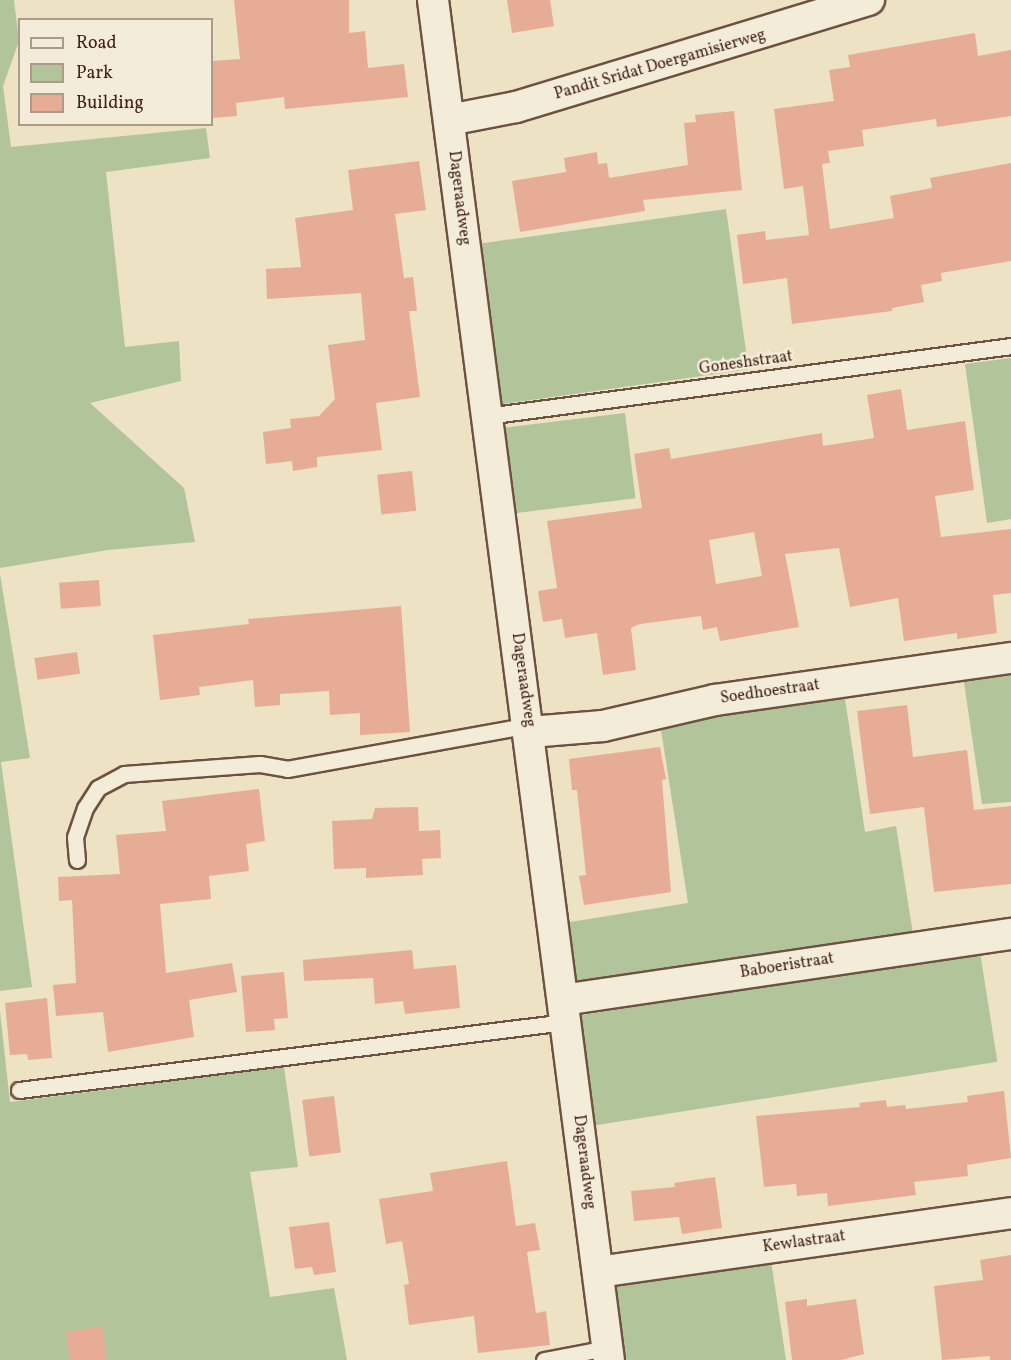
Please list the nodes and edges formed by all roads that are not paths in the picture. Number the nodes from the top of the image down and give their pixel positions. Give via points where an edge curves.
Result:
1 (433, 0) edge
2 (869, 0) edge
3 (449, 120) junction
4 (1011, 346) edge
5 (486, 416) junction
6 (1011, 658) edge
7 (530, 729) junction
8 (77, 860) dead end
9 (1011, 934) edge
10 (565, 1011) junction
11 (19, 1089) dead end
12 (1011, 1213) edge
13 (598, 1272) junction
14 (608, 1354) edge
15 (544, 1360) edge

1 - 3 street, Dageraadweg
2 - 3 street, Pandit Sridat Doergamisierweg via 516,107
3 - 5 street, Dageraadweg
4 - 5 lane, Goneshstraat
5 - 7 street, Dageraadweg
6 - 7 street, Soedhoestraat via 715,700 603,726
7 - 8 lane via 287,769 260,764 124,774 98,788 85,808 75,837
7 - 10 street, Dageraadweg
9 - 10 street, Baboeristraat
10 - 11 lane
10 - 13 street, Dageraadweg
12 - 13 street, Kewlastraat
13 - 14 street, Dageraadweg
14 - 15 lane

